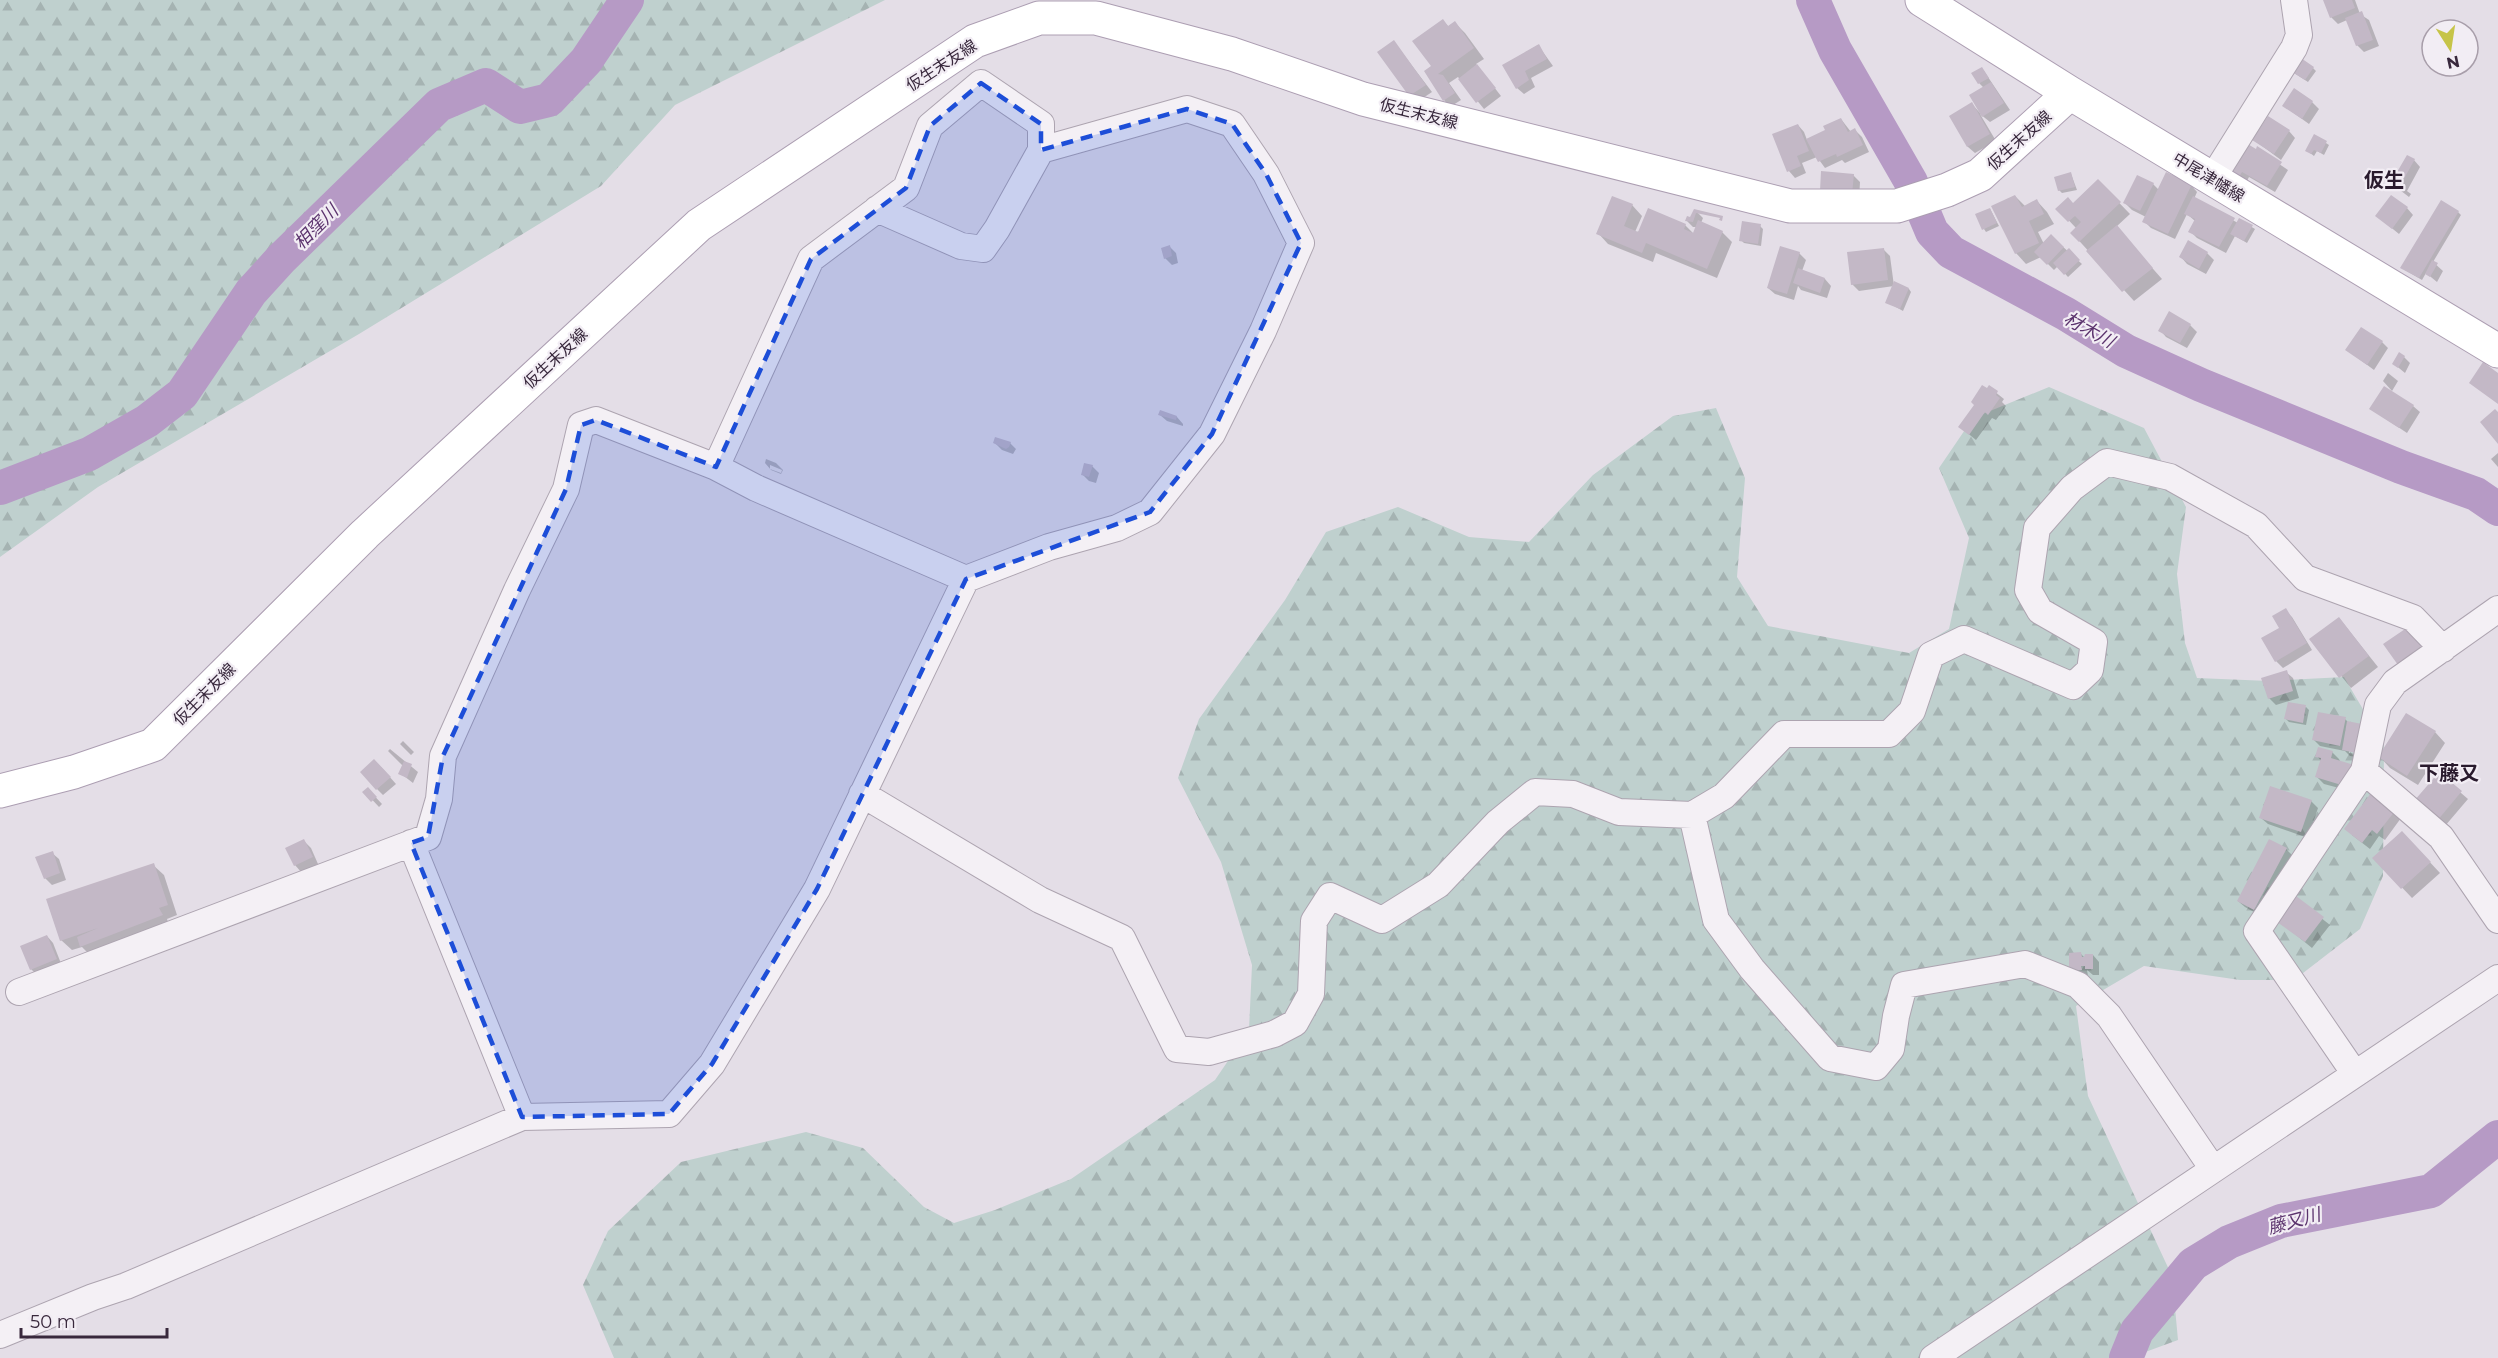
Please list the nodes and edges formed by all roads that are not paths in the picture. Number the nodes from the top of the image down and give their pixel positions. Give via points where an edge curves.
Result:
1 (1922, 0) edge
2 (2294, 0) edge
3 (2070, 93) junction
4 (1041, 150) junction
5 (2212, 179) junction
6 (878, 209) junction
7 (2498, 351) edge
8 (716, 466) junction
9 (966, 579) junction
10 (2498, 609) edge
11 (2443, 649) junction
12 (2364, 771) junction
13 (0, 791) edge
14 (862, 794) junction
15 (1692, 815) junction
16 (411, 843) junction
17 (2498, 920) edge
18 (2498, 978) edge
19 (20, 992) dead end
20 (2355, 1074) junction
21 (522, 1117) junction
22 (2213, 1169) junction
23 (0, 1335) edge
24 (1933, 1358) edge

1 - 3 main road, 中尾津幡線
2 - 5 street via 2299,35 2294,48
3 - 5 main road, 中尾津幡線
3 - 13 main road, 仮生末友線 via 1980,175 1947,190 1897,206 1790,206 1363,99 1232,54 1095,18 1039,18 975,40 699,225 365,534 153,744 74,772
4 - 6 street via 983,249 961,246
4 - 6 street via 1041,124 981,83 930,126 906,188
4 - 9 street via 1187,108 1232,124 1266,174 1301,243 1212,434 1150,512 1116,528 1049,547
5 - 7 main road, 中尾津幡線
6 - 8 street via 811,259
8 - 9 street via 756,488
8 - 16 street via 596,420 581,425 566,489 443,756 439,799 428,837
9 - 14 street
10 - 11 street
11 - 12 street via 2395,682 2378,705
11 - 15 street via 2413,618 2305,578 2256,525 2170,477 2107,462 2072,488 2037,528 2028,590 2040,612 2094,642 2090,670 2073,686 1964,639 1931,655 1912,711 1889,734 1784,734 1724,795
12 - 17 street via 2441,837
12 - 20 street via 2257,931
14 - 15 street via 1040,900 1122,938 1177,1049 1209,1052 1274,1034 1295,1023 1311,994 1314,921 1330,896 1382,920 1438,885 1498,822 1534,792 1573,794 1618,812
14 - 21 street via 817,889 712,1064 669,1114
15 - 22 street via 1716,920 1752,969 1830,1058 1876,1067 1891,1049 1904,986 2025,964 2078,985 2109,1016
16 - 19 street
16 - 21 street
18 - 20 street
20 - 22 street
21 - 23 street via 126,1287
22 - 24 street

